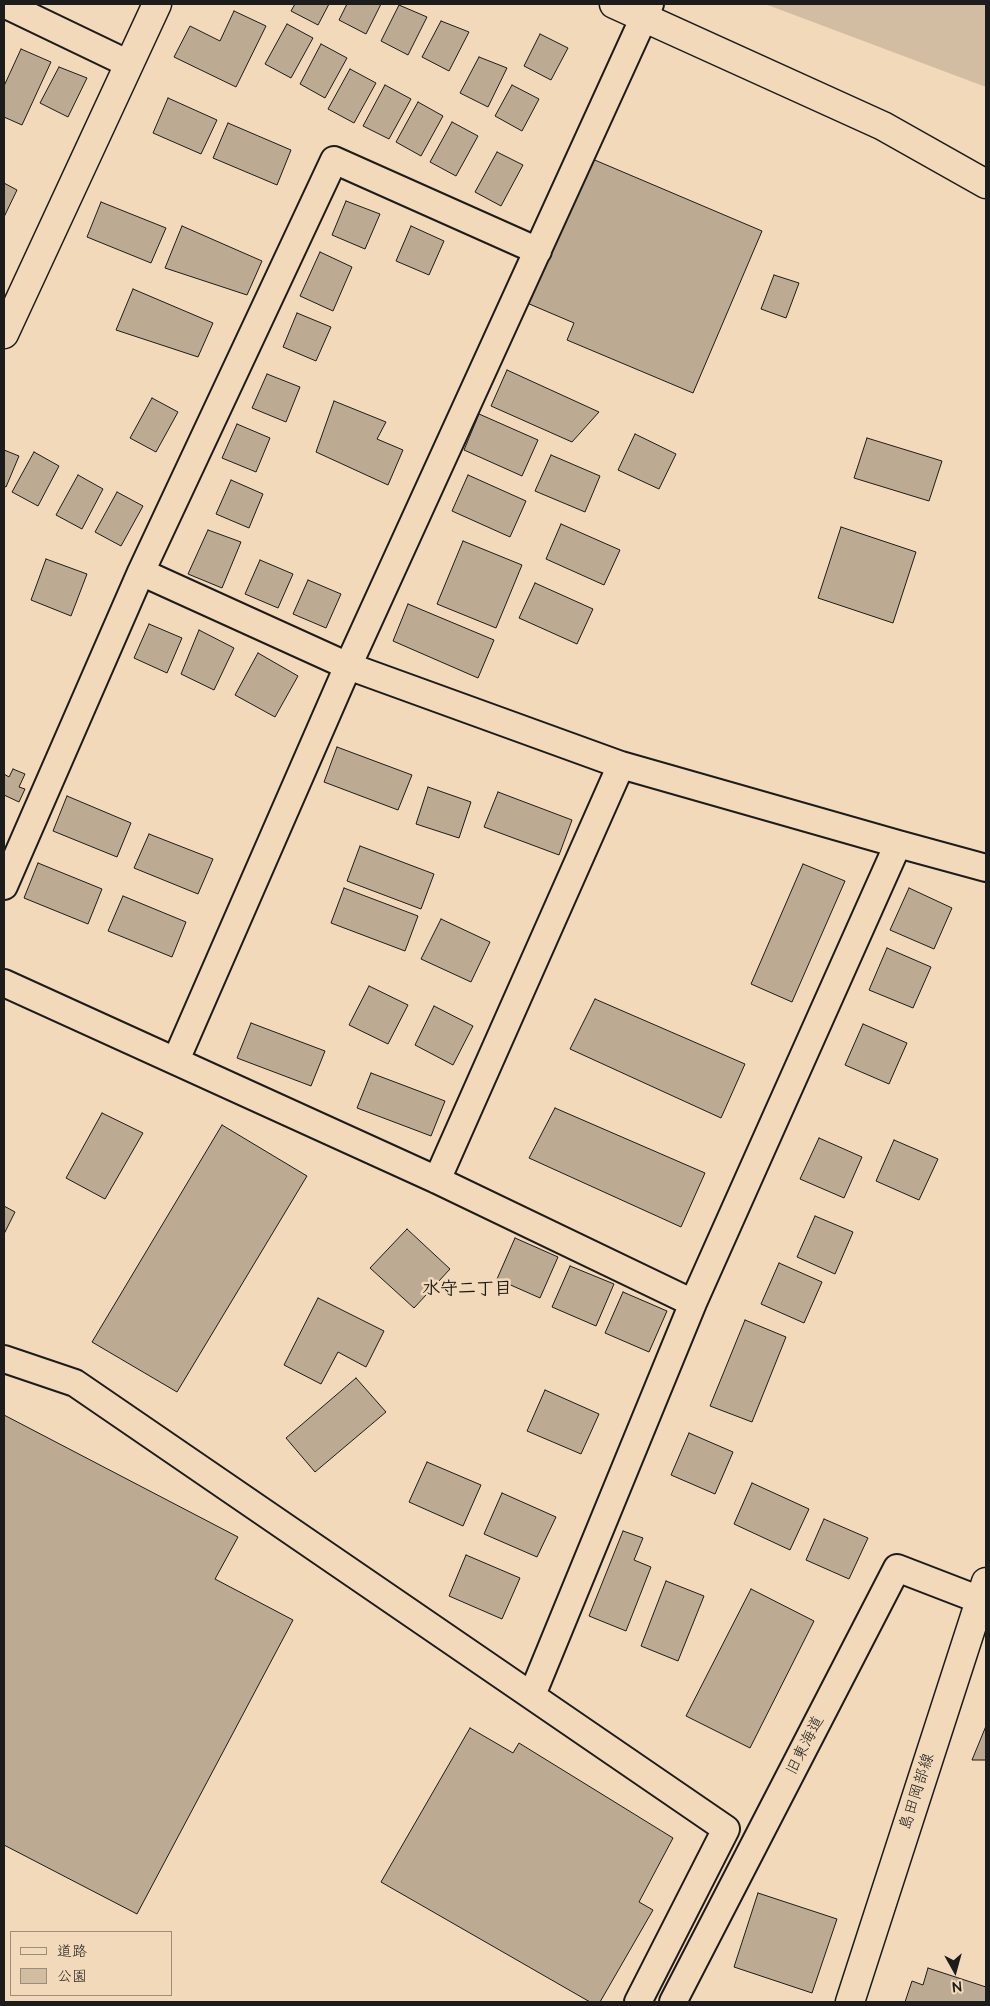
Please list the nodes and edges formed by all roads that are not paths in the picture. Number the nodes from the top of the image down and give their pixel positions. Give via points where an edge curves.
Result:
1 (4, 4) edge
2 (158, 4) edge
3 (614, 4) edge
4 (647, 10) edge
5 (129, 64) junction
6 (986, 184) edge
7 (538, 251) junction
8 (4, 334) edge
9 (140, 572) junction
10 (348, 666) junction
11 (621, 765) junction
12 (898, 844) junction
13 (986, 868) edge
14 (4, 886) edge
15 (4, 983) edge
16 (176, 1060) junction
17 (437, 1180) junction
18 (693, 1303) junction
19 (4, 1359) edge
20 (983, 1591) edge
21 (532, 1696) junction
22 (638, 2002) edge
23 (673, 2002) edge
24 (850, 2002) edge

1 - 5 street
2 - 5 street
3 - 4 street
4 - 6 street via 884,126
4 - 7 street
5 - 8 street
7 - 9 street via 334,160
7 - 10 street
9 - 10 street
9 - 14 street
10 - 11 street
10 - 16 street
11 - 12 street
11 - 17 street
12 - 13 street
12 - 18 street
15 - 16 street
16 - 17 street
17 - 18 street
18 - 21 street
19 - 21 street via 75,1383
20 - 23 street, 旧東海道 via 897,1568
20 - 24 street, 島田岡部線
21 - 22 street via 726,1829

